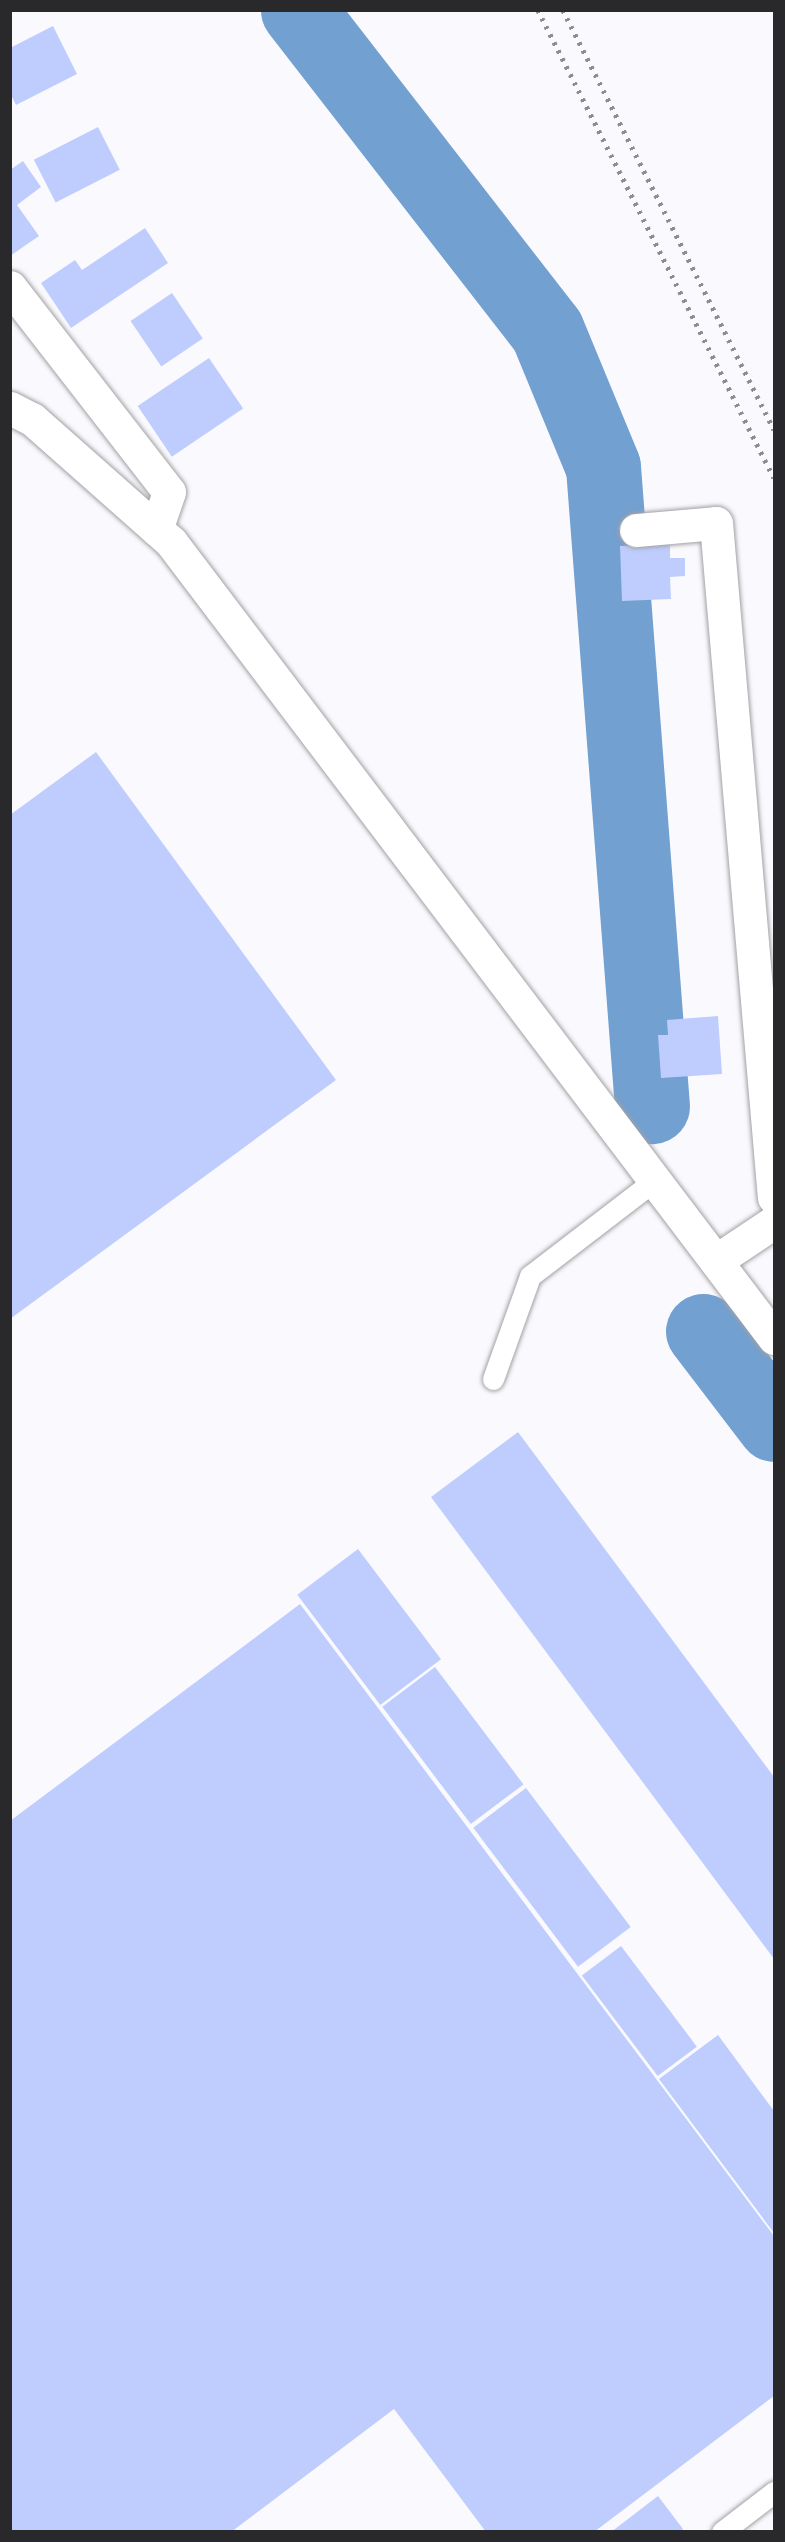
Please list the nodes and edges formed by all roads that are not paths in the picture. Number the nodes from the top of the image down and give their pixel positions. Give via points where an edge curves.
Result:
1 (10, 287) edge
2 (10, 408) edge
3 (156, 529) junction
4 (636, 530) dead end
5 (655, 1180) junction
6 (774, 1198) edge
7 (774, 1222) edge
8 (717, 1260) junction
9 (774, 1338) edge
10 (493, 1379) dead end
11 (774, 2492) edge
12 (722, 2532) edge

1 - 3 street via 169,492
2 - 3 street via 32,419
3 - 5 street via 171,542
4 - 6 street via 716,523
5 - 8 street
5 - 10 lane via 530,1276
7 - 8 street
8 - 9 street
11 - 12 lane

